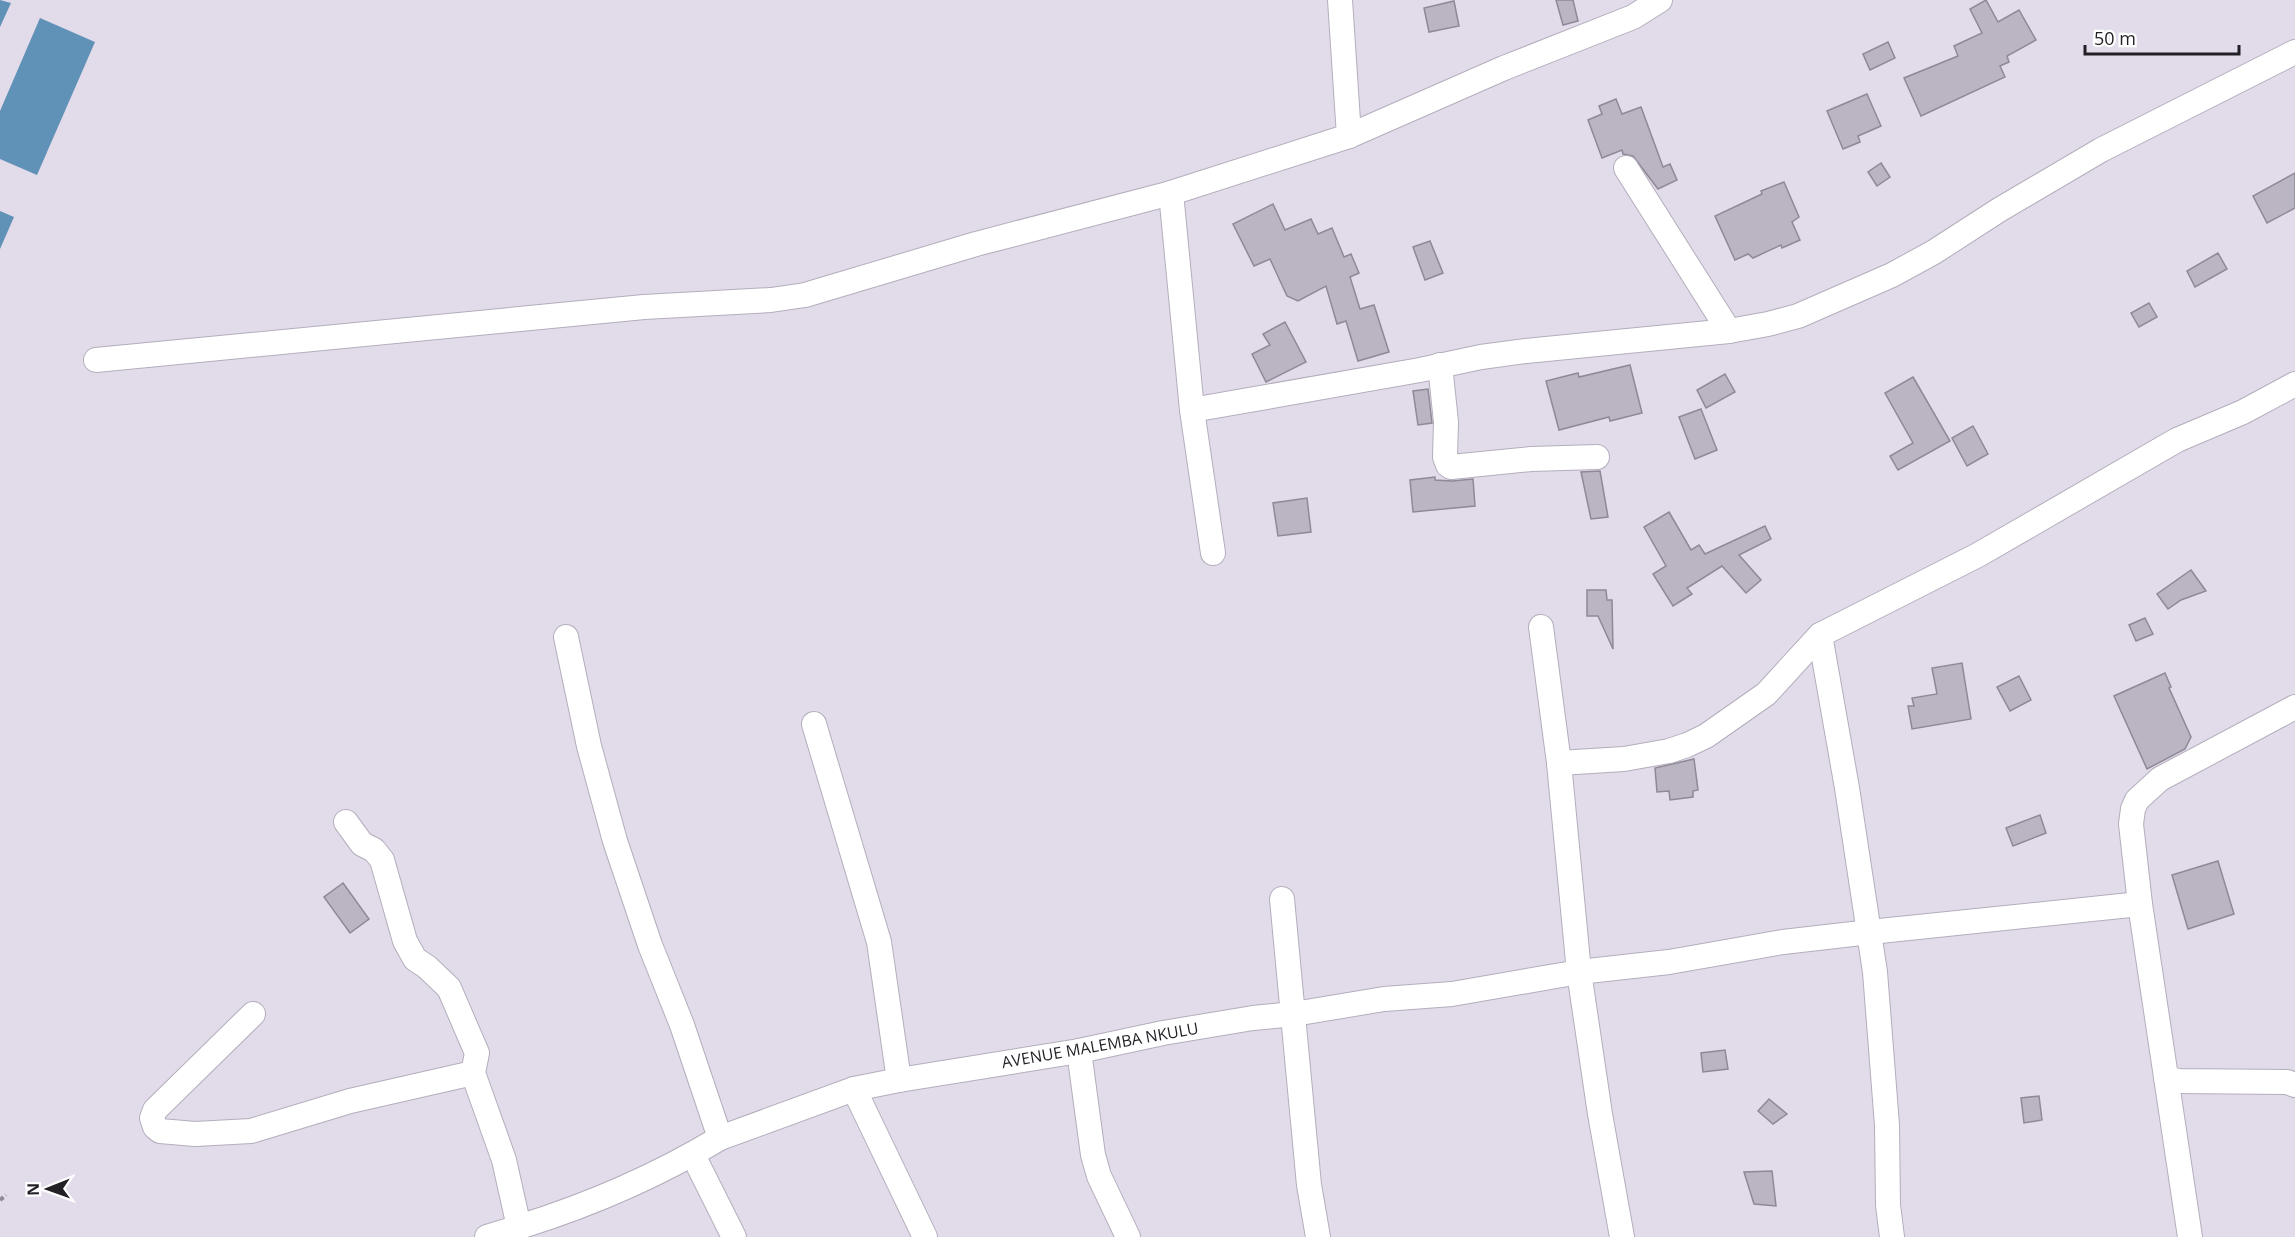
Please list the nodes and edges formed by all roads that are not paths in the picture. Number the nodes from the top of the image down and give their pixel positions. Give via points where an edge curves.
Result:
1 (1340, 0) edge
2 (1660, 0) edge
3 (2295, 52) edge
4 (1349, 136) junction
5 (1626, 168) dead end
6 (1172, 193) junction
7 (1729, 331) junction
8 (96, 360) dead end
9 (1440, 365) junction
10 (2295, 384) edge
11 (1192, 410) junction
12 (1597, 457) dead end
13 (1213, 553) dead end
14 (1541, 627) dead end
15 (1820, 634) junction
16 (566, 637) dead end
17 (2295, 707) edge
18 (814, 724) dead end
19 (1559, 763) junction
20 (346, 822) dead end
21 (1282, 899) dead end
22 (2140, 904) junction
23 (1870, 932) junction
24 (1579, 972) junction
25 (253, 1014) dead end
26 (1294, 1014) junction
27 (1079, 1052) junction
28 (473, 1074) junction
29 (2166, 1078) junction
30 (899, 1080) junction
31 (2295, 1084) edge
32 (854, 1089) junction
33 (720, 1138) junction
34 (693, 1155) junction
35 (519, 1227) junction
36 (487, 1237) edge
37 (734, 1237) edge
38 (925, 1237) edge
39 (1128, 1237) edge
40 (1318, 1237) edge
41 (1622, 1237) edge
42 (1892, 1237) edge
43 (2190, 1237) edge

1 - 4 street
2 - 4 street via 1633,17
3 - 7 street via 2101,150 1892,275 1798,316
4 - 6 street
5 - 7 street
6 - 8 street via 976,244 805,295
6 - 11 street
7 - 9 street via 1526,351
9 - 11 street
9 - 12 street via 1445,457 1451,467
10 - 15 street via 2243,412 2177,440 1978,555
11 - 13 street
14 - 19 street
15 - 19 street via 1766,694 1706,736 1669,751 1624,759
15 - 23 street
16 - 33 street via 589,746 615,841
17 - 22 street via 2160,779 2138,801 2131,824
18 - 30 street via 879,942
19 - 24 street
20 - 28 street via 362,844 382,860 405,941 415,959 449,988 477,1053
21 - 26 street
22 - 23 street, AVENUE MALEMBA NKULU
22 - 29 street
23 - 24 street, AVENUE MALEMBA NKULU
23 - 42 street
24 - 26 street, AVENUE MALEMBA NKULU via 1488,989 1384,999
24 - 41 street
25 - 28 street via 154,1110 154,1127 195,1134 251,1131 350,1101
26 - 27 street, AVENUE MALEMBA NKULU via 1253,1018
26 - 40 street
27 - 30 street, AVENUE MALEMBA NKULU
27 - 39 street via 1093,1155
28 - 35 street via 504,1160
29 - 31 street via 2178,1082
29 - 43 street
30 - 32 street, AVENUE MALEMBA NKULU
32 - 33 street, AVENUE MALEMBA NKULU
32 - 38 street
33 - 34 street, AVENUE MALEMBA NKULU
34 - 35 street, AVENUE MALEMBA NKULU via 615,1192
34 - 37 street
35 - 36 street, AVENUE MALEMBA NKULU

